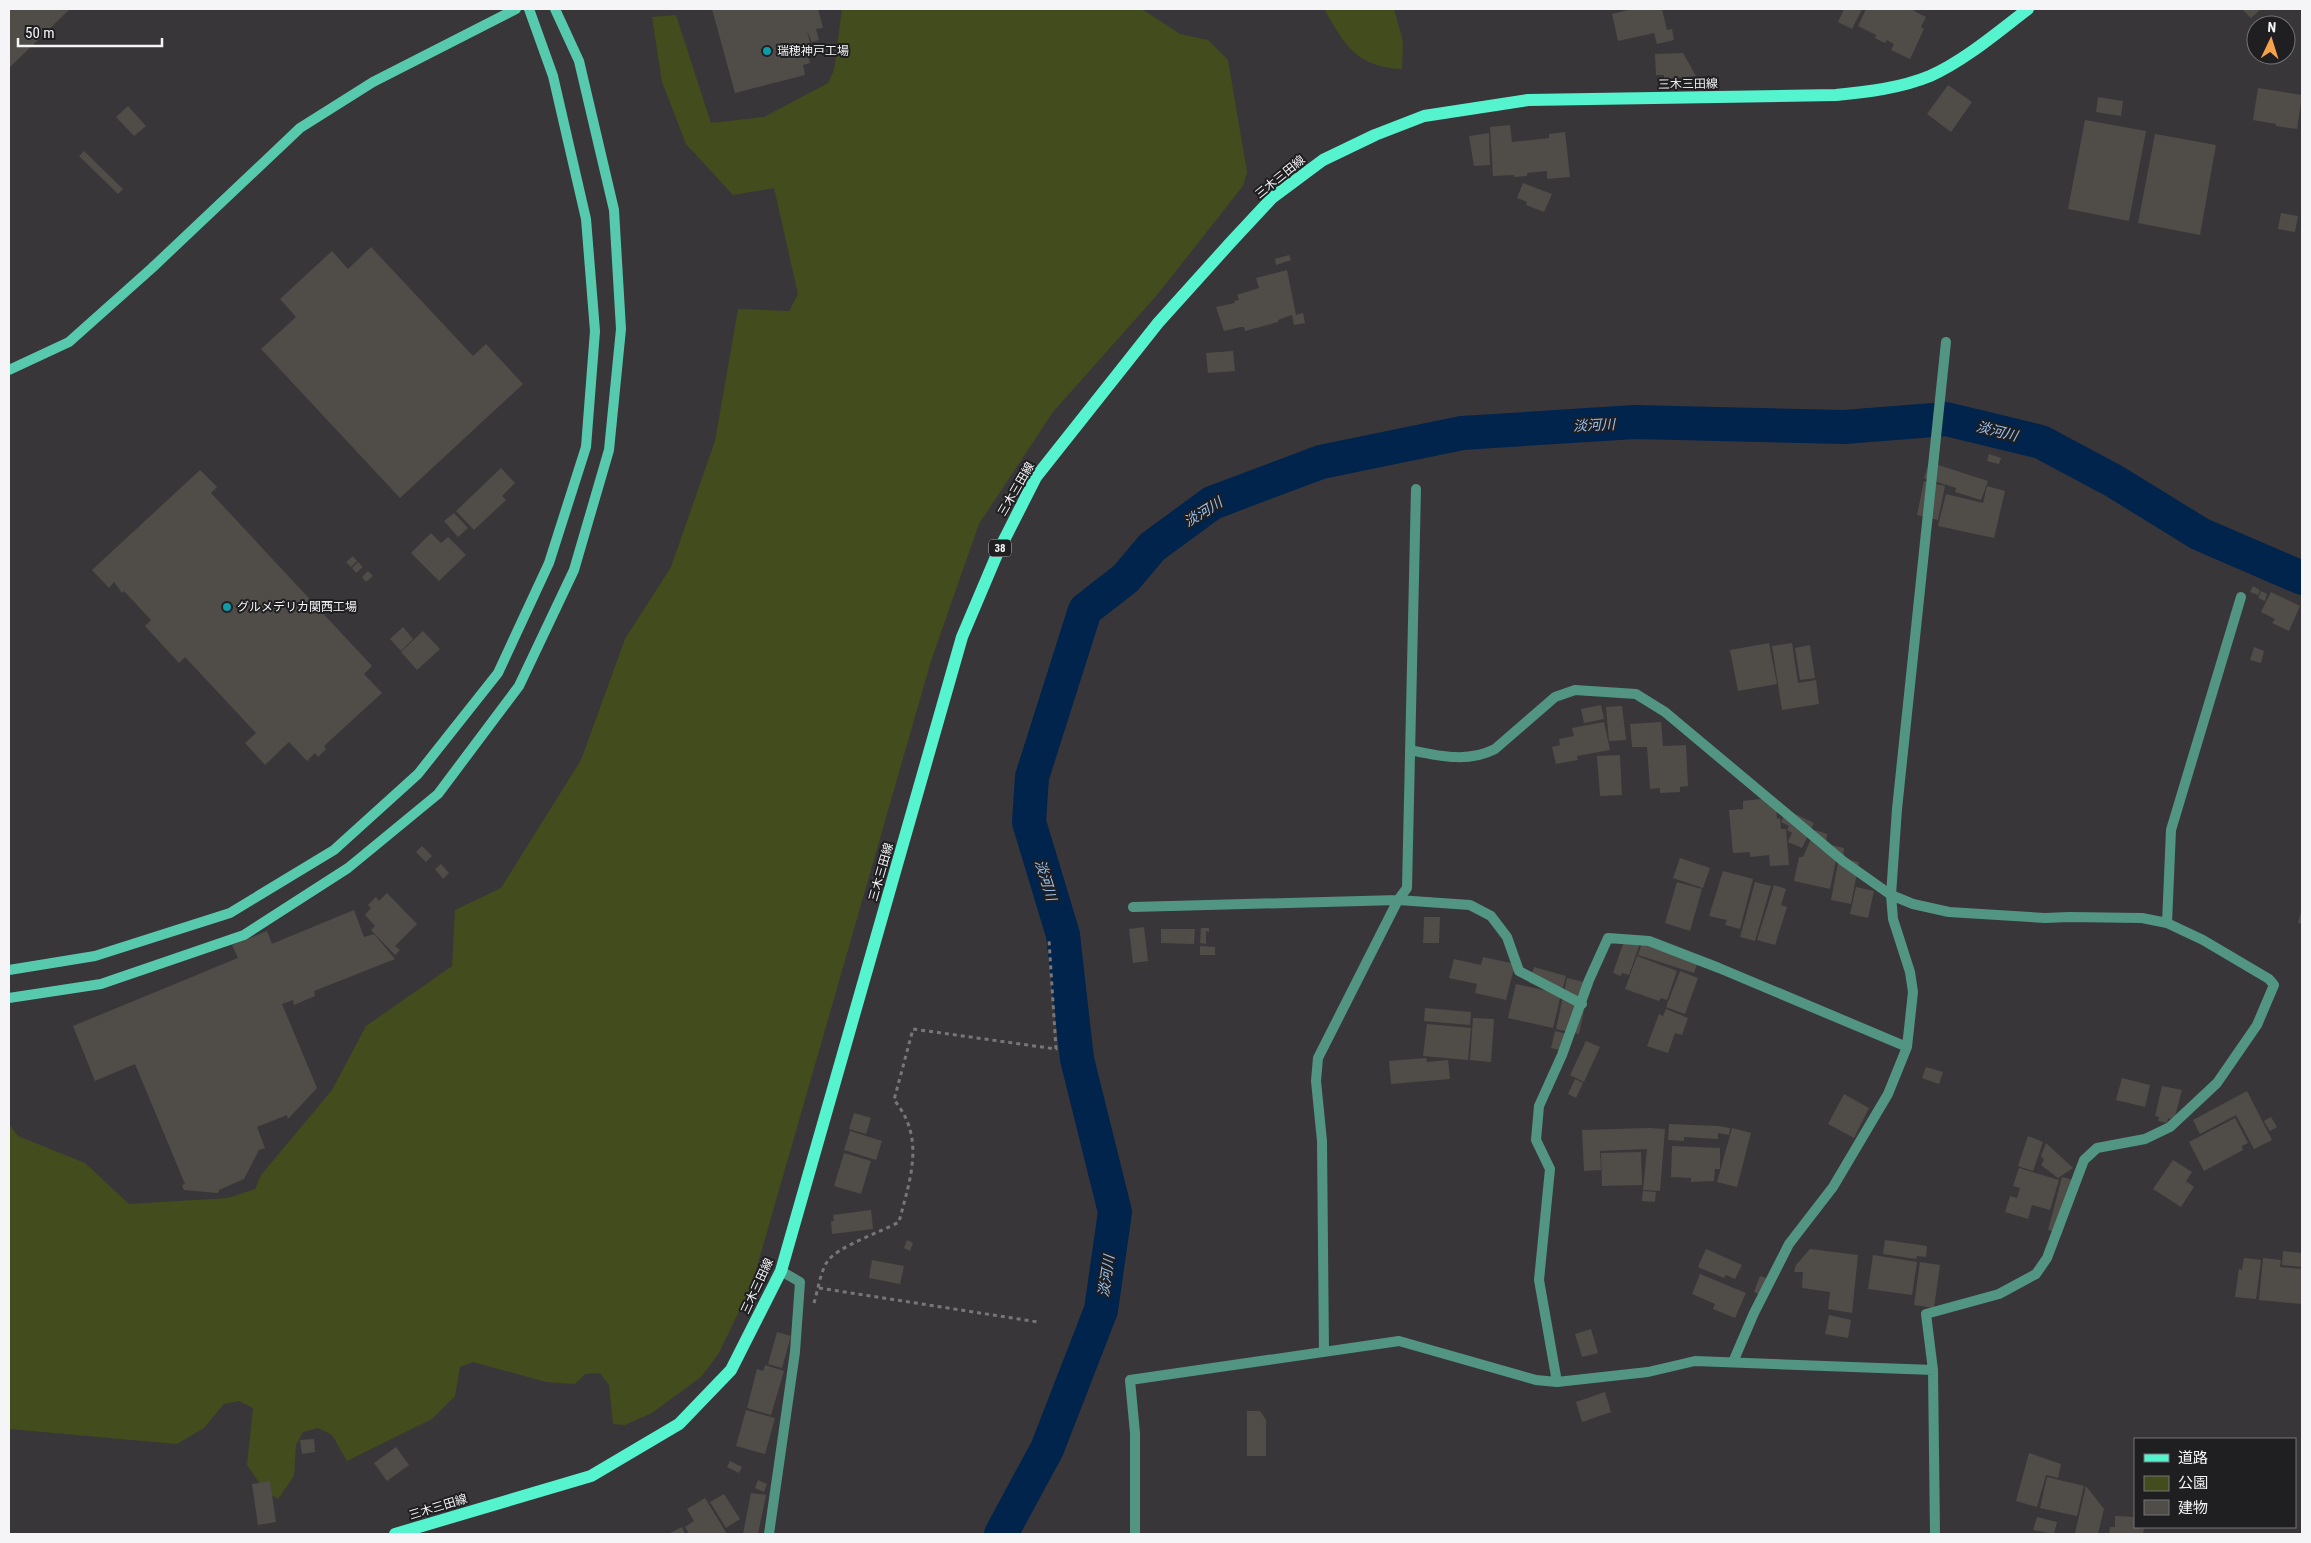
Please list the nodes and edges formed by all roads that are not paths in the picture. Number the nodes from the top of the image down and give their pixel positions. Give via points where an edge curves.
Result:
1 (516, 9) edge
2 (529, 9) edge
3 (554, 9) edge
4 (2028, 9) edge
5 (1946, 342) dead end
6 (9, 370) edge
7 (1416, 489) dead end
8 (2241, 597) dead end
9 (1410, 750) junction
10 (1891, 895) junction
11 (1398, 900) junction
12 (1133, 907) dead end
13 (2167, 923) junction
14 (9, 970) edge
15 (9, 998) edge
16 (1582, 1004) junction
17 (1907, 1047) junction
18 (781, 1272) junction
19 (1324, 1352) junction
20 (1733, 1362) junction
21 (1933, 1370) junction
22 (1557, 1382) junction
23 (395, 1534) edge
24 (769, 1534) edge
25 (1135, 1534) edge
26 (1935, 1534) edge

1 - 6 street via 373,82 300,128 69,342
2 - 14 street via 553,76 586,219 595,331 586,448 549,563 498,673 418,774 334,850 230,913 95,956
3 - 15 street via 579,61 614,210 621,329 609,450 574,570 520,686 438,794 348,868 244,935 101,984
4 - 18 main road, 三木三田線 / 38 via 1930,76 1876,91 1836,95 1528,100 1424,116 1323,160 1272,198 1158,323 1036,477 998,552 962,637
5 - 10 street via 1897,809
7 - 9 street
8 - 13 street via 2172,830
9 - 10 street via 1450,758 1486,754 1555,698 1575,690 1636,694 1665,712 1843,861
9 - 11 street via 1407,888
10 - 13 street via 1949,912 2045,918 2142,918
10 - 17 street via 1893,918 1913,992
11 - 12 street
11 - 16 street via 1470,905 1491,916 1508,936 1519,972
11 - 19 street via 1318,1058
13 - 21 street via 2269,979 2274,985 2257,1025 2217,1083 2170,1126 2145,1139 2097,1148 2084,1160 2047,1258 2036,1274 1999,1294 1926,1314
16 - 17 street via 1608,938 1649,941
16 - 22 street via 1539,1106 1536,1140 1550,1170 1539,1280
17 - 20 street via 1888,1094 1838,1179 1789,1244
18 - 23 main road, 三木三田線 / 38 via 731,1370 679,1424 591,1476
18 - 24 street via 800,1282 795,1352
19 - 22 street via 1399,1341 1536,1380
19 - 25 street via 1130,1380 1135,1434
20 - 21 street
20 - 22 street via 1695,1361 1648,1372
21 - 26 street

